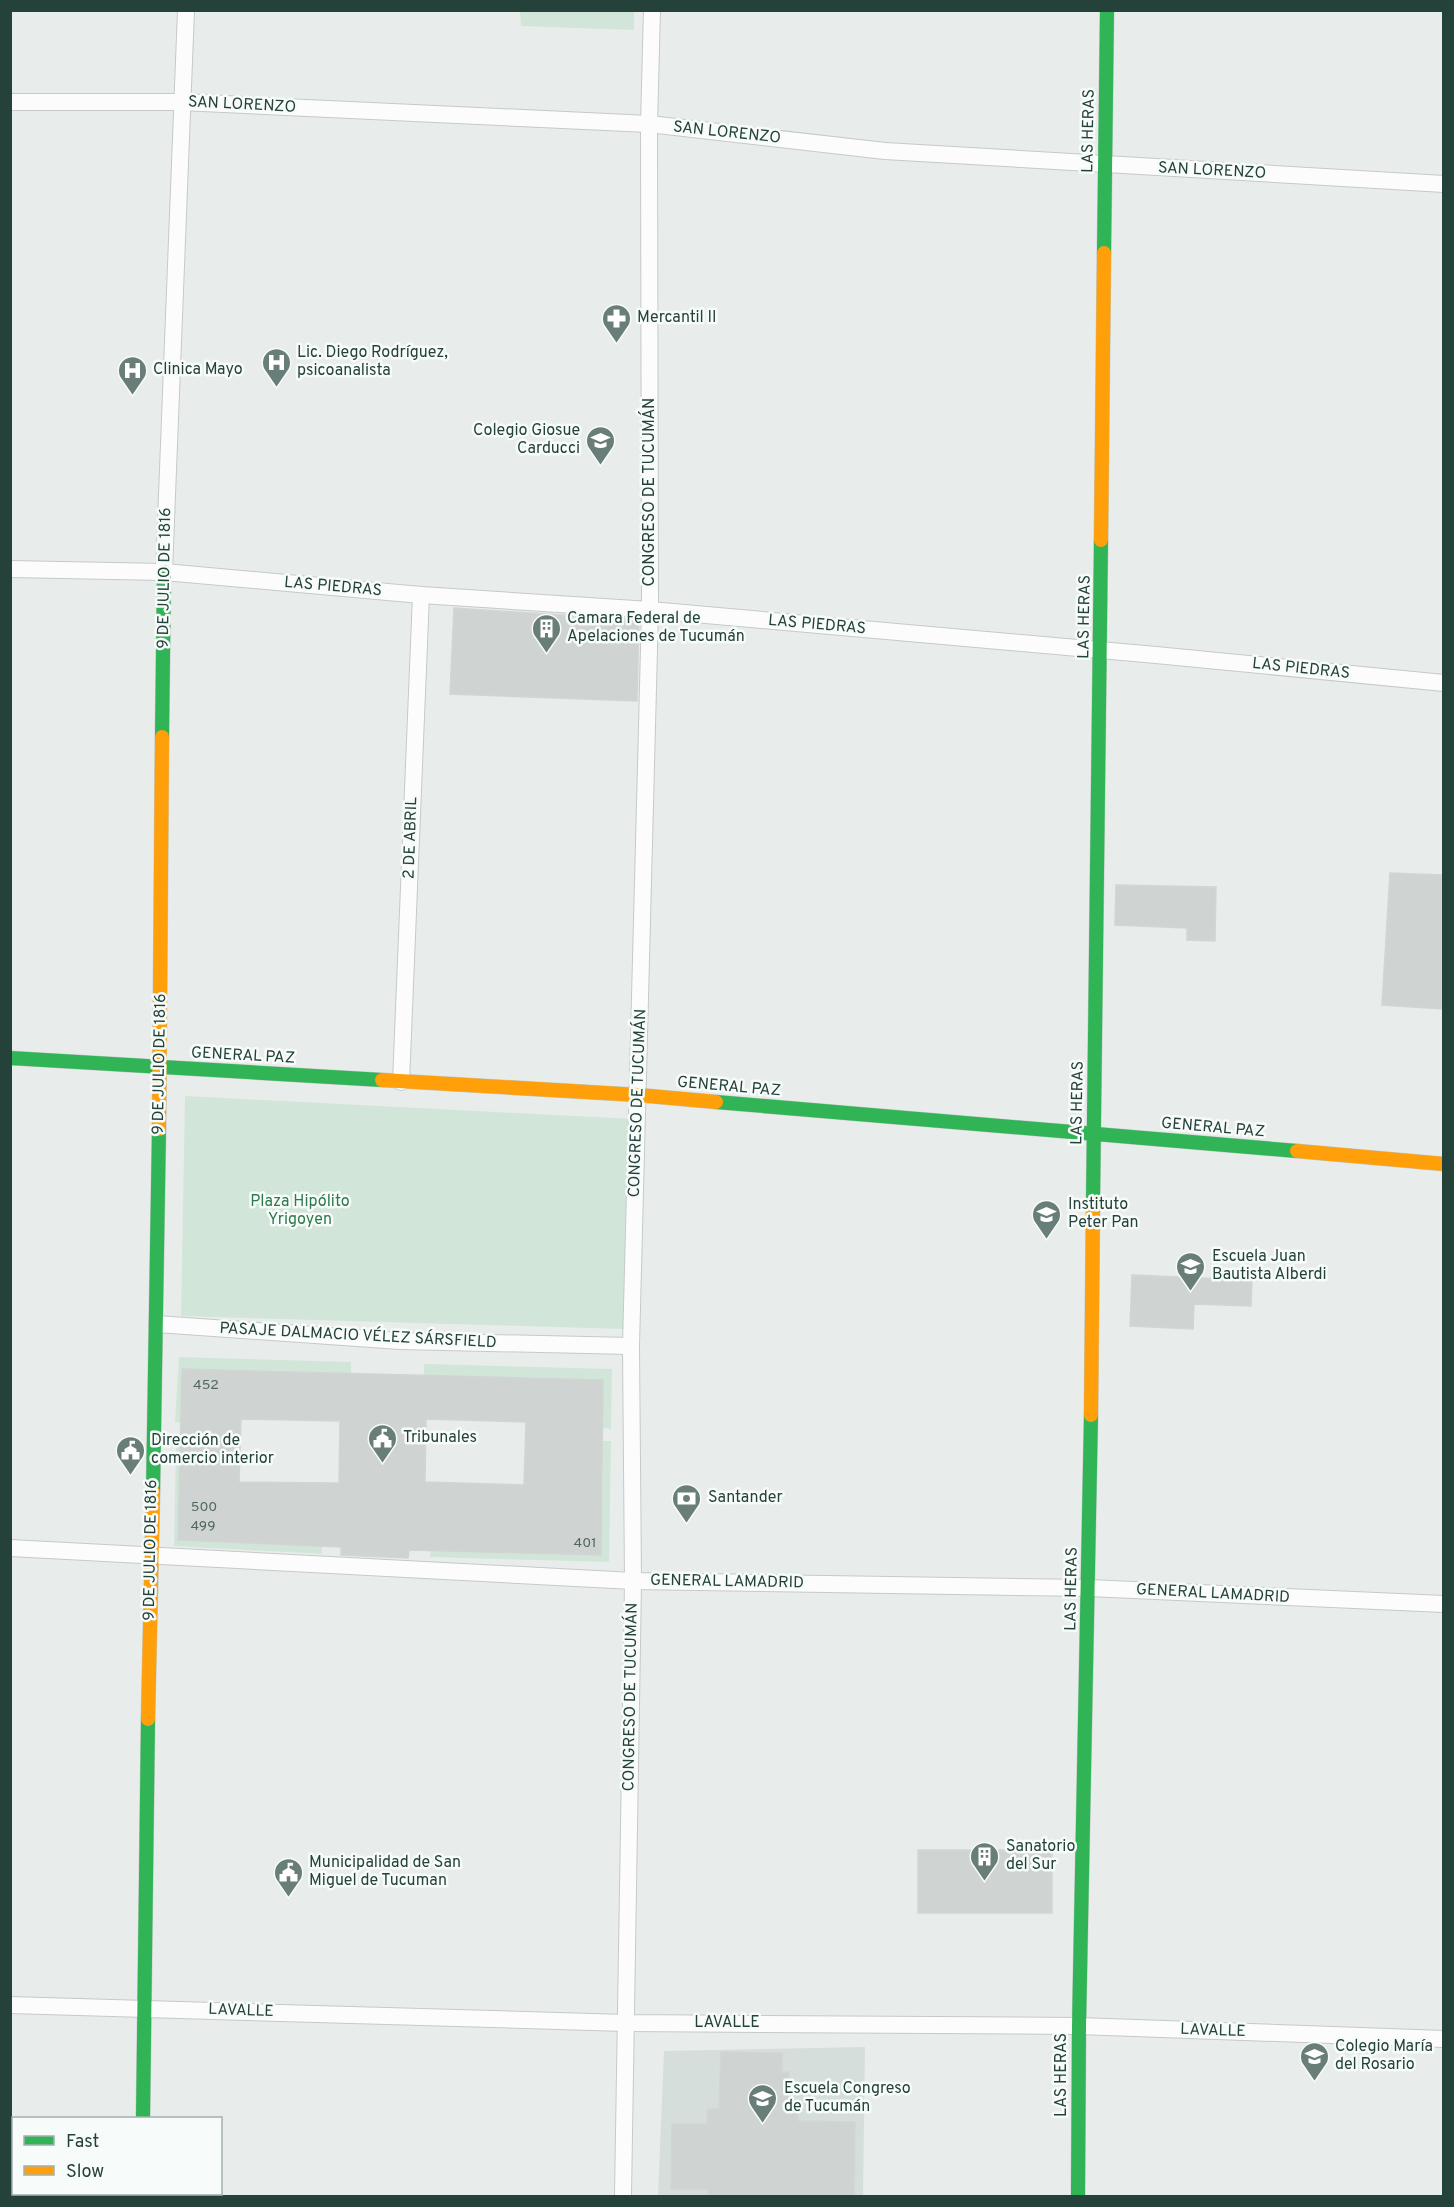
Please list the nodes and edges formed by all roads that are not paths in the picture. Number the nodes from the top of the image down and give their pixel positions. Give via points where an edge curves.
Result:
1 (186, 10) edge
2 (652, 10) edge
3 (1107, 10) edge
4 (10, 102) edge
5 (181, 102) junction
6 (649, 124) junction
7 (1105, 165) junction
8 (1443, 184) edge
9 (10, 568) edge
10 (164, 572) junction
11 (421, 595) junction
12 (650, 610) junction
13 (1101, 650) junction
14 (1443, 683) edge
15 (10, 1058) edge
16 (160, 1068) junction
17 (400, 1082) junction
18 (638, 1095) junction
19 (1094, 1135) junction
20 (1443, 1164) edge
21 (158, 1324) junction
22 (631, 1346) junction
23 (10, 1548) edge
24 (151, 1556) junction
25 (633, 1581) junction
26 (1089, 1588) junction
27 (1443, 1604) edge
28 (10, 2005) edge
29 (142, 2008) junction
30 (626, 2023) junction
31 (1079, 2026) junction
32 (1443, 2039) edge
33 (142, 2117) edge
34 (623, 2196) edge
35 (1078, 2196) edge

1 - 5 street, 9 DE JULIO DE 1816
2 - 6 street, CONGRESO DE TUCUMÁN
3 - 7 street, LAS HERAS
4 - 5 street, SAN LORENZO
5 - 6 street, SAN LORENZO
5 - 10 street, 9 DE JULIO DE 1816
6 - 7 street, SAN LORENZO via 885,151
6 - 12 street, CONGRESO DE TUCUMÁN
7 - 8 street, SAN LORENZO
7 - 13 street, LAS HERAS
9 - 10 street, LAS PIEDRAS
10 - 11 street, LAS PIEDRAS
10 - 16 street, 9 DE JULIO DE 1816
11 - 12 street, LAS PIEDRAS
11 - 17 street, 2 DE ABRIL
12 - 13 street, LAS PIEDRAS
12 - 18 street, CONGRESO DE TUCUMÁN
13 - 14 street, LAS PIEDRAS
13 - 19 street, LAS HERAS
15 - 16 street, GENERAL PAZ
16 - 17 street, GENERAL PAZ
16 - 21 street, 9 DE JULIO DE 1816
17 - 18 street, GENERAL PAZ
18 - 19 street, GENERAL PAZ
18 - 22 street, CONGRESO DE TUCUMÁN
19 - 20 street, GENERAL PAZ
19 - 26 street, LAS HERAS
21 - 22 street, PASAJE DALMACIO VÉLEZ SÁRSFIELD via 400,1341
21 - 24 street, 9 DE JULIO DE 1816
22 - 25 street, CONGRESO DE TUCUMÁN
23 - 24 street, GENERAL LAMADRID
24 - 25 street, GENERAL LAMADRID
24 - 29 street, 9 DE JULIO DE 1816
25 - 26 street, GENERAL LAMADRID
25 - 30 street, CONGRESO DE TUCUMÁN
26 - 27 street, GENERAL LAMADRID
26 - 31 street, LAS HERAS
28 - 29 street, LAVALLE
29 - 30 street, LAVALLE
29 - 33 street, 9 DE JULIO DE 1816
30 - 31 street, LAVALLE
30 - 34 street, CONGRESO DE TUCUMÁN
31 - 32 street, LAVALLE
31 - 35 street, LAS HERAS

